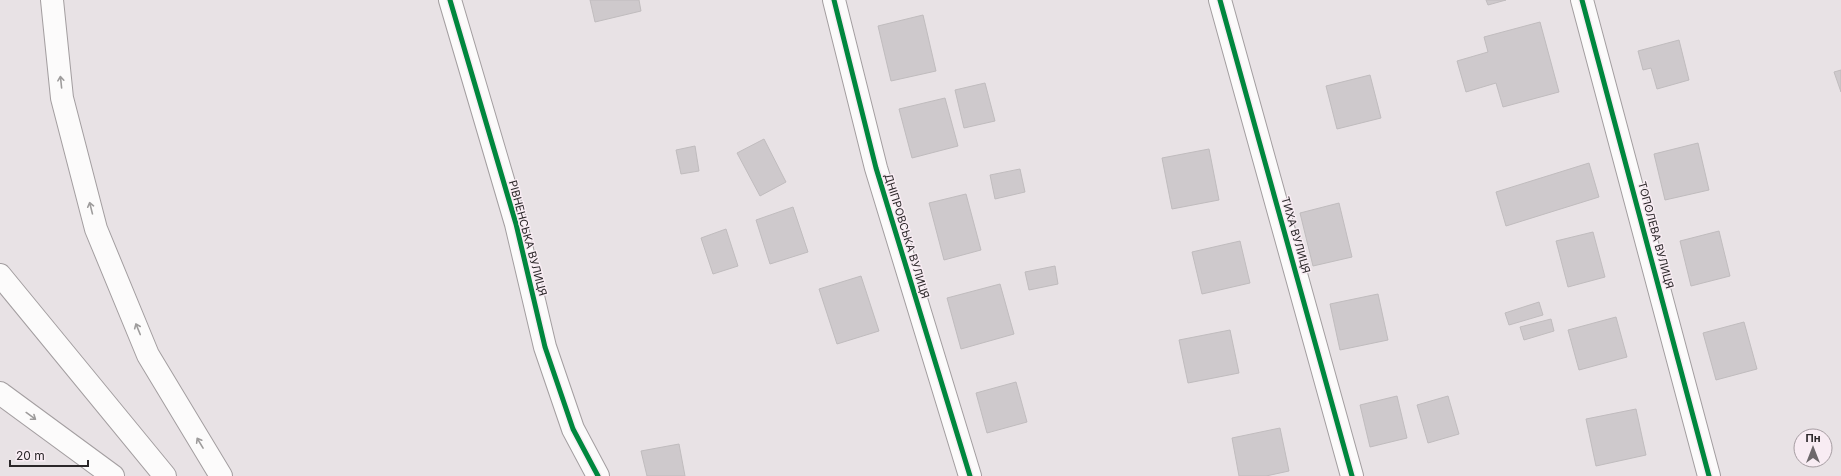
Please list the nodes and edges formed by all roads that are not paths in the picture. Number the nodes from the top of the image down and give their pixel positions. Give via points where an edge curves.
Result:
1 (52, 0) edge
2 (450, 0) edge
3 (834, 0) edge
4 (1220, 0) edge
5 (1582, 0) edge
6 (0, 275) edge
7 (0, 393) edge
8 (113, 476) edge
9 (165, 476) edge
10 (221, 476) edge
11 (598, 476) edge
12 (970, 476) edge
13 (1352, 476) edge
14 (1709, 476) edge

10 -> 1 main road via 148,355 96,228 62,98
2 - 11 main road, РІВНЕНСЬКА ВУЛИЦЯ via 516,224 545,347 573,429
3 - 12 main road, ДНІПРОВСЬКА ВУЛИЦЯ via 876,168
4 - 13 main road, ТИХА ВУЛИЦЯ
5 - 14 main road, ТОПОЛЕВА ВУЛИЦЯ
6 - 9 main road
7 -> 8 main road

